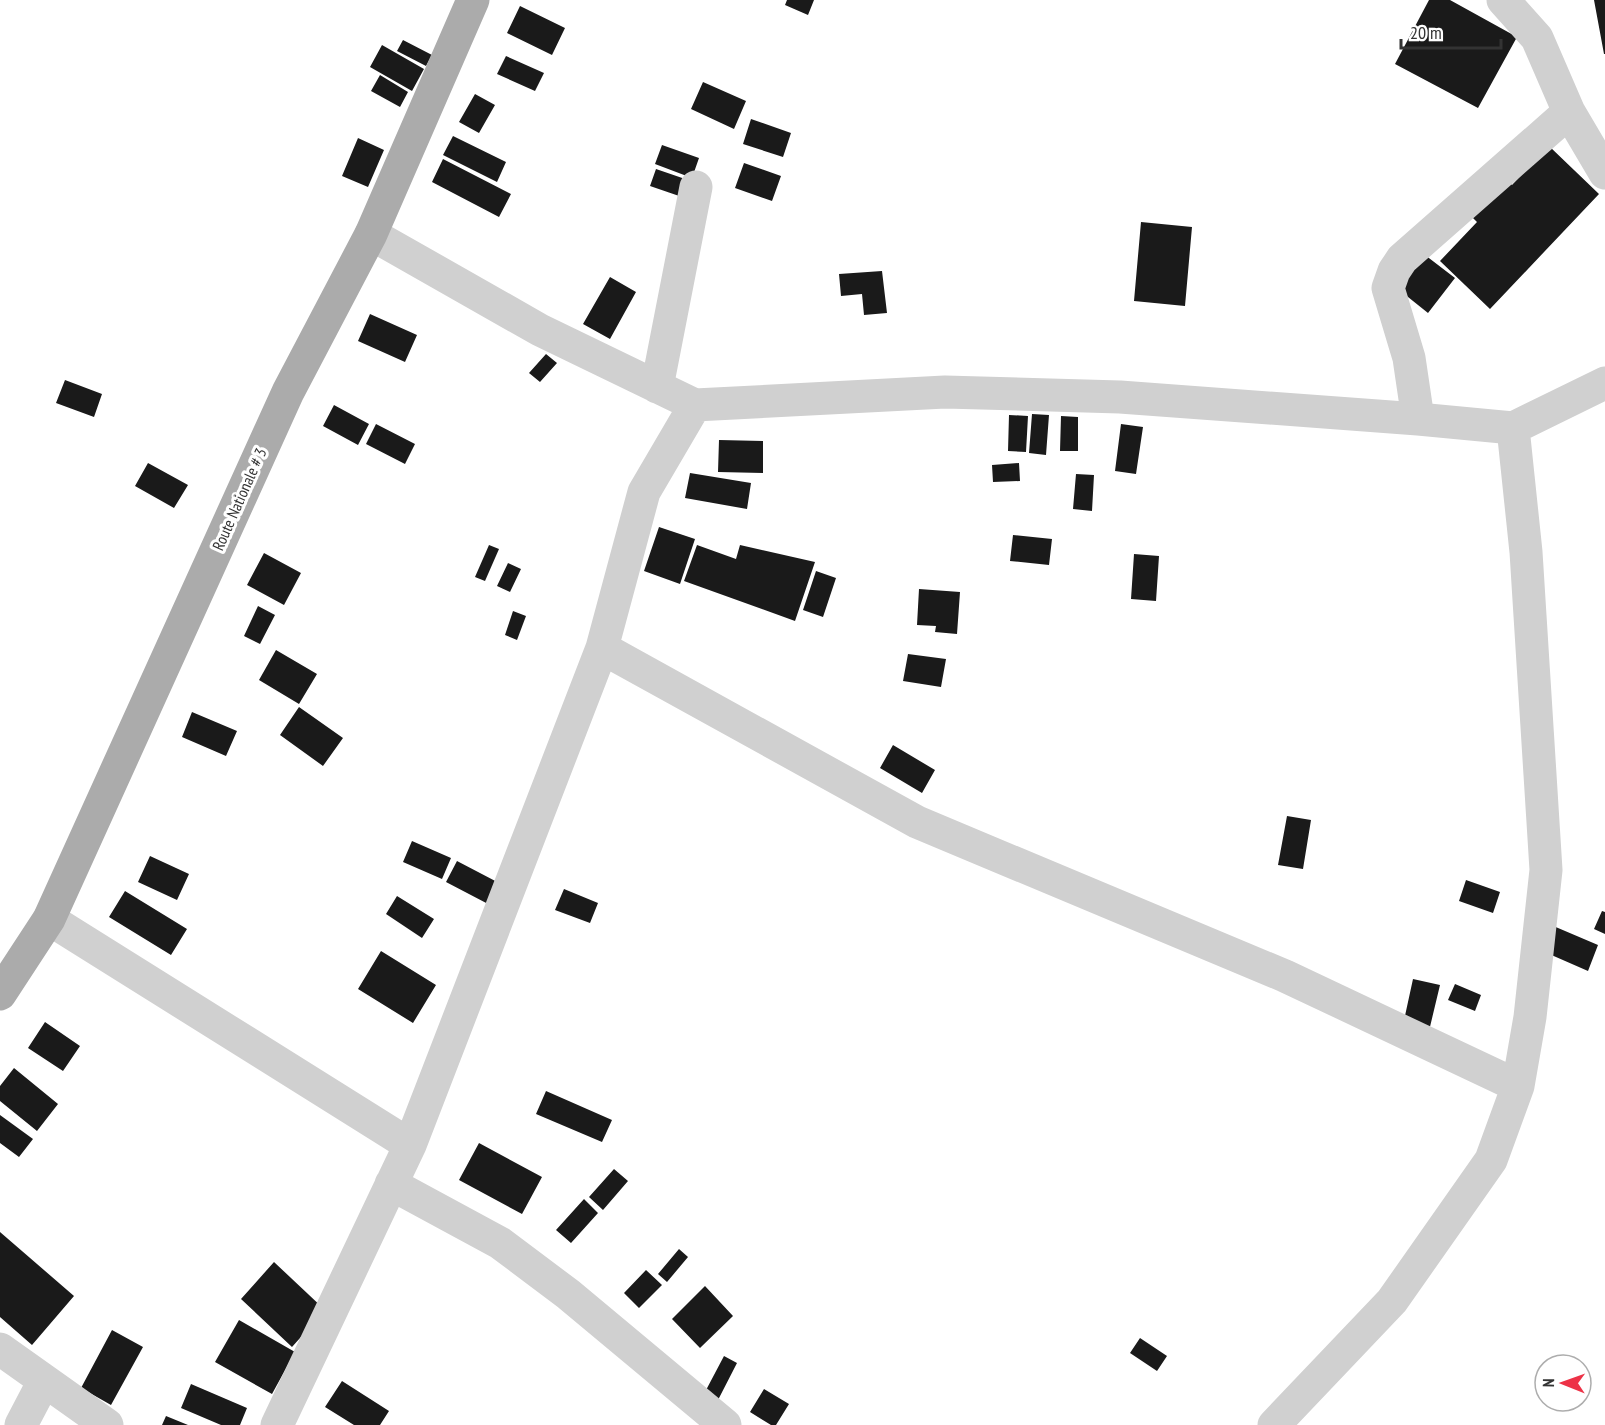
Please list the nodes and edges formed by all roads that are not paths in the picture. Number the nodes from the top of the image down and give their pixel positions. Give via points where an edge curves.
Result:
1 (473, 0) edge
2 (1503, 0) edge
3 (1569, 112) junction
4 (1605, 172) edge
5 (696, 187) dead end
6 (371, 234) junction
7 (1605, 383) edge
8 (657, 387) junction
9 (695, 405) junction
10 (1418, 419) junction
11 (1513, 428) junction
12 (602, 648) junction
13 (49, 919) junction
14 (0, 994) edge
15 (1518, 1086) junction
16 (410, 1144) junction
17 (391, 1184) junction
18 (0, 1349) edge
19 (44, 1381) junction
20 (21, 1425) edge
21 (107, 1425) edge
22 (277, 1425) edge
23 (725, 1425) edge
24 (1274, 1425) edge

1 - 6 main road, Route Nationale # 3
2 - 3 street via 1537,38
3 - 4 street
3 - 10 street via 1402,259 1394,271 1388,288 1409,358
5 - 8 street
6 - 8 street via 540,330
6 - 13 main road, Route Nationale # 3 via 288,392
7 - 11 street
8 - 9 street
9 - 10 street via 945,392 1120,397
9 - 12 street via 644,492
10 - 11 street
11 - 15 street via 1526,552 1546,870 1530,1017
12 - 15 street via 917,822 1285,976
12 - 16 street
13 - 14 main road, Route Nationale # 3
13 - 16 street
15 - 24 street via 1491,1160 1392,1301
16 - 17 street
17 - 22 street
17 - 23 street via 500,1243 568,1294
18 - 19 street
19 - 20 street
19 - 21 street

